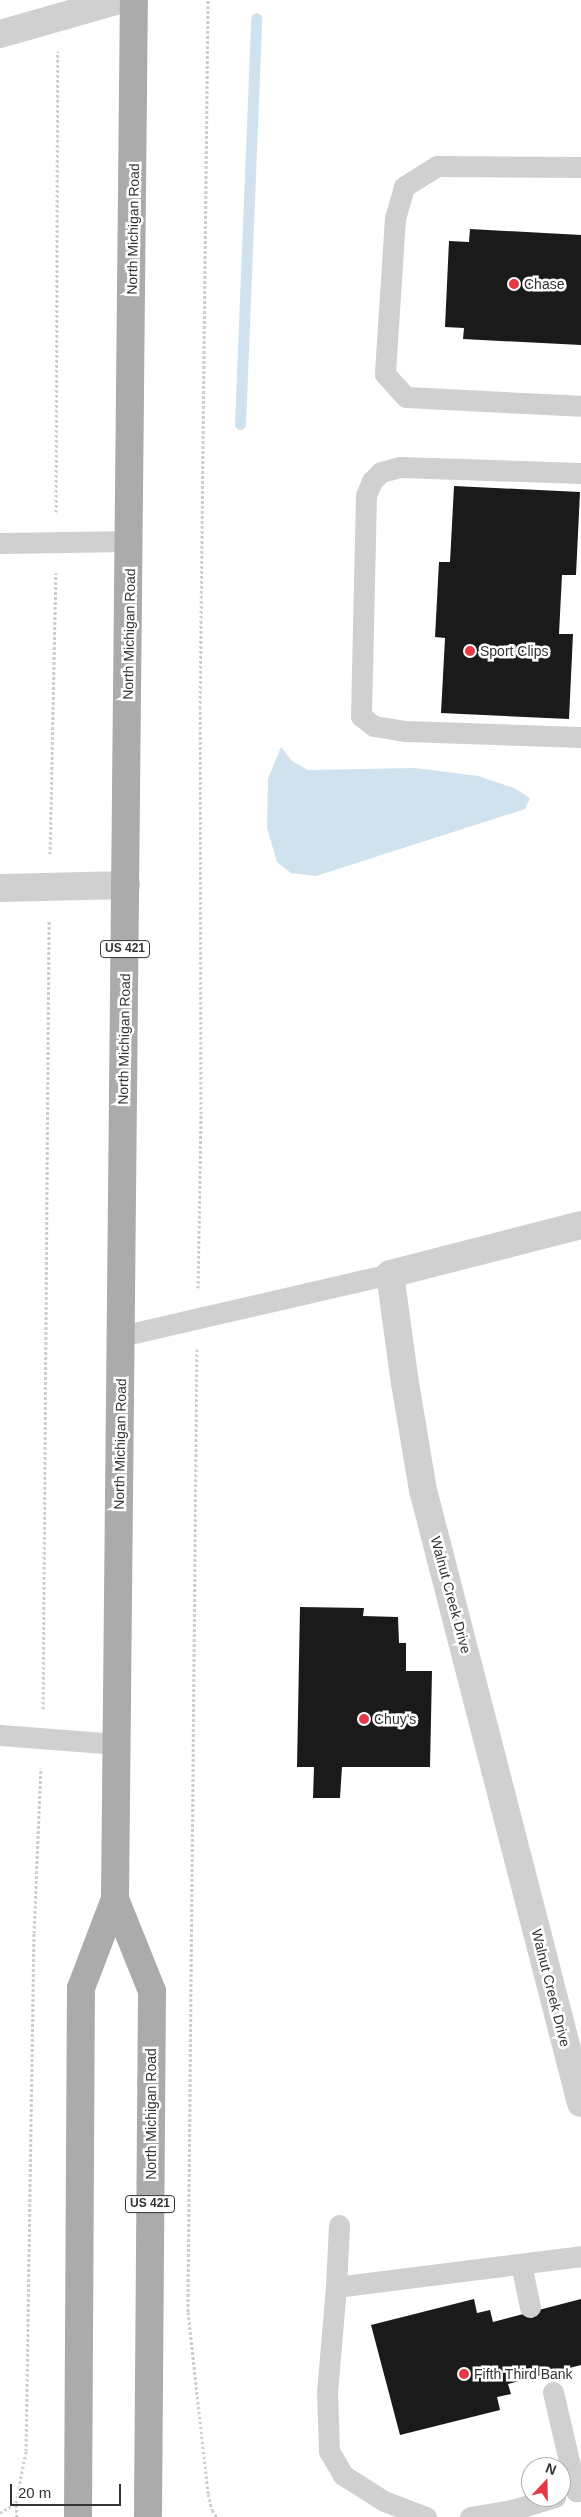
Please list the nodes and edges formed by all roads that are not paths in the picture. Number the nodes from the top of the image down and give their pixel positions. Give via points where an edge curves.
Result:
1 (119, 0) edge
2 (134, 0) edge
3 (0, 34) edge
4 (581, 167) edge
5 (581, 406) edge
6 (581, 473) edge
7 (130, 541) junction
8 (0, 543) edge
9 (581, 737) edge
10 (126, 885) junction
11 (0, 888) edge
12 (581, 1225) edge
13 (390, 1274) junction
14 (121, 1336) junction
15 (0, 1735) edge
16 (117, 1744) junction
17 (115, 1899) junction
18 (581, 2103) edge
19 (339, 2225) dead end
20 (581, 2256) edge
21 (521, 2264) junction
22 (336, 2287) junction
23 (530, 2307) dead end
24 (553, 2392) dead end
25 (573, 2492) edge
26 (522, 2507) edge
27 (78, 2517) edge
28 (148, 2517) edge
29 (426, 2517) edge
30 (470, 2517) edge

1 - 3 street
2 - 7 main road, North Michigan Road / US 421
4 - 5 lane via 437,166 404,187 395,218 384,374 406,397
6 - 9 lane via 400,467 381,472 372,481 366,495 361,716 374,726 406,731
7 - 8 lane
7 - 10 main road, North Michigan Road / US 421
10 - 11 street
10 - 14 main road, North Michigan Road / US 421
12 - 13 street
13 - 14 lane
13 - 18 street, Walnut Creek Drive via 423,1490
14 - 16 main road, North Michigan Road / US 421
15 - 16 lane
16 - 17 main road, North Michigan Road / US 421
17 - 27 main road, North Michigan Road / US 421 via 81,1988
17 - 28 main road, North Michigan Road / US 421 via 152,1990
19 - 22 lane
20 - 21 lane
21 - 22 lane
21 - 23 lane
22 - 29 lane via 327,2392 329,2451 343,2475 384,2501
24 - 25 lane
26 - 30 lane

